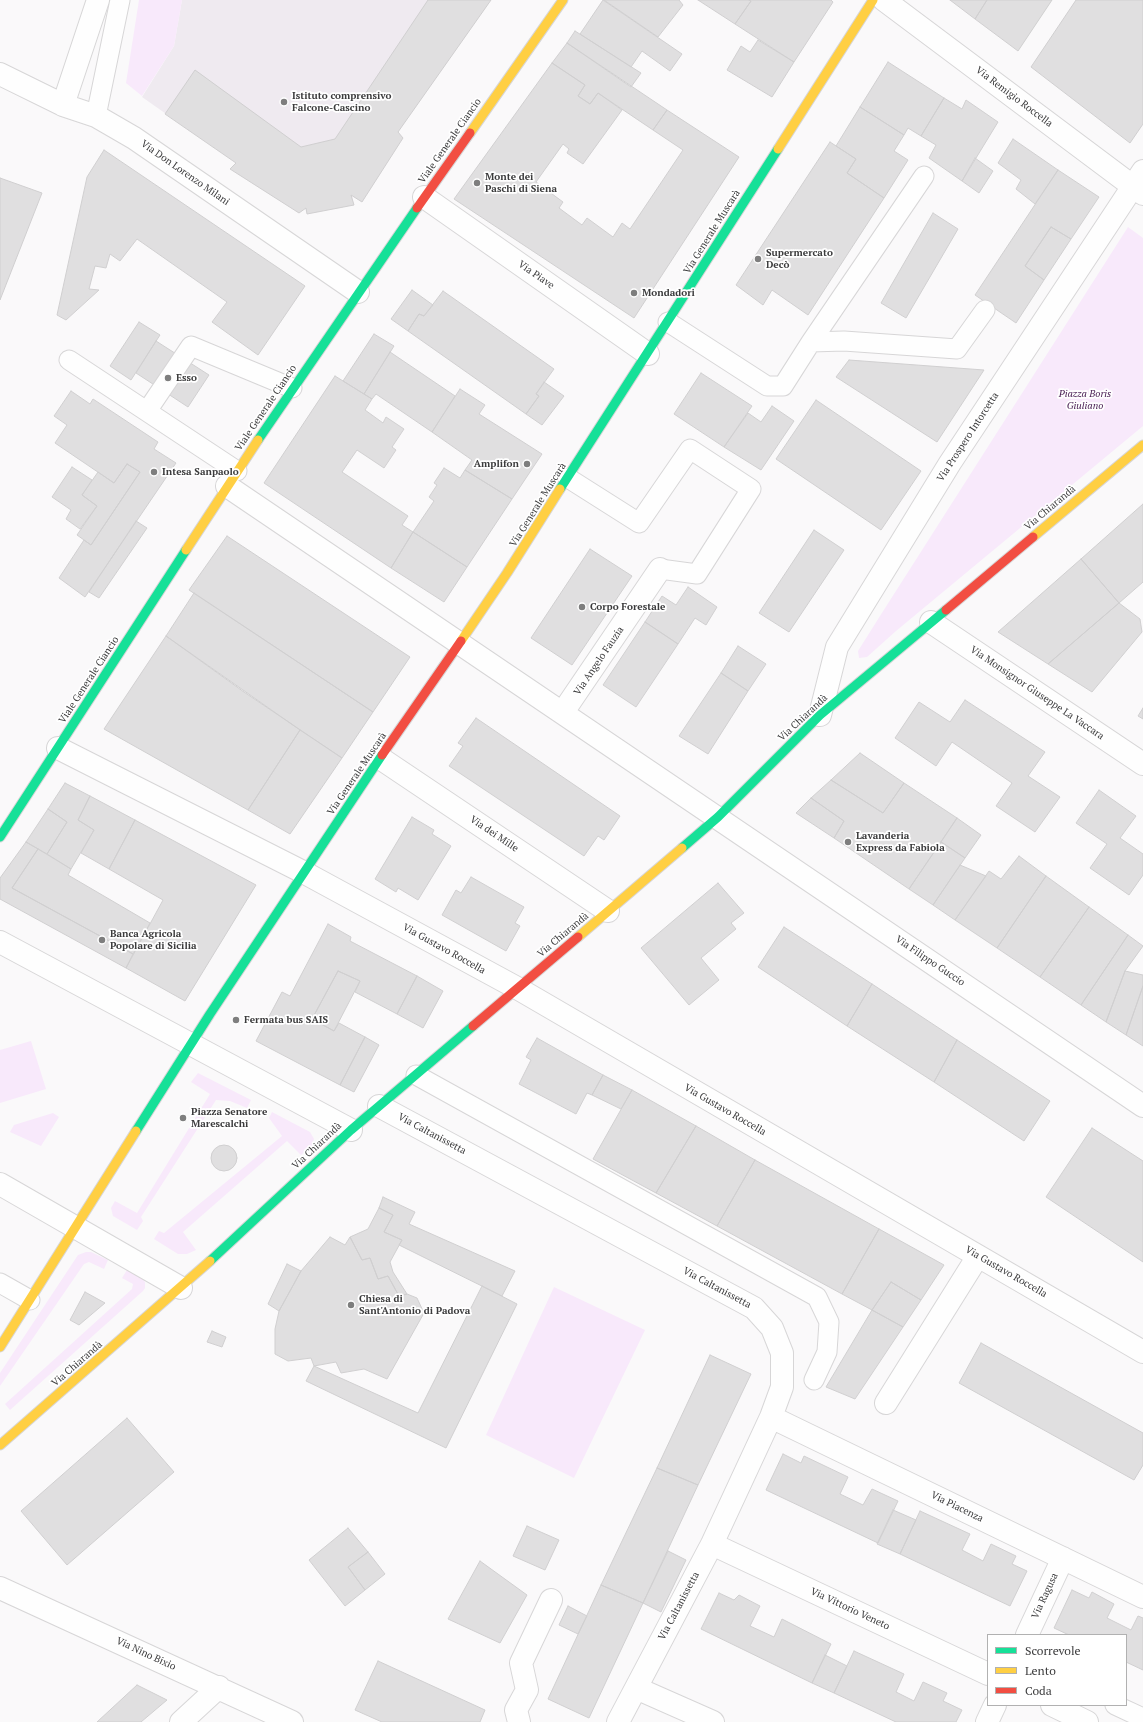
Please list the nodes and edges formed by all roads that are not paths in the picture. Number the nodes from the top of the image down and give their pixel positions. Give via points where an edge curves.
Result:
1 (98, 0) edge
2 (120, 0) edge
3 (563, 0) edge
4 (873, 0) edge
5 (884, 0) edge
6 (0, 74) edge
7 (63, 104) junction
8 (96, 116) junction
9 (924, 176) dead end
10 (1140, 184) edge
11 (424, 197) junction
12 (358, 292) junction
13 (985, 310) dead end
14 (668, 322) junction
15 (811, 342) junction
16 (648, 354) junction
17 (69, 360) dead end
18 (292, 388) junction
19 (147, 411) junction
20 (1143, 445) edge
21 (232, 478) junction
22 (568, 478) junction
23 (660, 569) joint
24 (930, 622) junction
25 (460, 642) junction
26 (563, 712) junction
27 (820, 715) junction
28 (58, 748) junction
29 (380, 758) junction
30 (1143, 764) edge
31 (718, 817) junction
32 (0, 837) edge
33 (305, 873) junction
34 (608, 911) junction
35 (0, 942) edge
36 (517, 988) junction
37 (191, 1044) junction
38 (416, 1075) junction
39 (379, 1106) junction
40 (1143, 1106) edge
41 (351, 1130) junction
42 (2, 1190) edge
43 (76, 1228) junction
44 (978, 1256) junction
45 (0, 1282) edge
46 (181, 1288) junction
47 (30, 1300) junction
48 (0, 1347) edge
49 (1143, 1352) edge
50 (814, 1380) dead end
51 (886, 1403) dead end
52 (771, 1417) junction
53 (0, 1445) edge
54 (712, 1544) junction
55 (1063, 1558) junction
56 (0, 1588) edge
57 (1143, 1597) edge
58 (551, 1600) dead end
59 (1027, 1634) edge
60 (987, 1674) edge
61 (219, 1687) junction
62 (636, 1688) junction
63 (995, 1706) edge
64 (1054, 1706) edge
65 (1117, 1706) edge
66 (1143, 1718) edge
67 (181, 1722) edge
68 (292, 1722) edge
69 (519, 1722) edge
70 (618, 1722) edge
71 (713, 1722) edge
72 (987, 1722) edge
73 (1087, 1722) edge

1 - 7 street
2 - 8 lane
3 - 11 main road, Viale Generale Ciancio
4 - 14 main road, Via Generale Muscarà
5 - 10 street, Via Remigio Roccella
6 - 7 street, Via Don Lorenzo Milani
7 - 8 street, Via Don Lorenzo Milani
8 - 12 street, Via Don Lorenzo Milani via 134,138
9 - 15 lane
10 - 27 street, Via Prospero Intorcetta via 950,463 837,648
11 - 12 main road, Viale Generale Ciancio
11 - 16 street, Via Piave
12 - 18 main road, Viale Generale Ciancio
13 - 15 lane via 957,349 844,340
14 - 15 lane via 768,386 783,386
14 - 16 main road, Via Generale Muscarà
16 - 22 main road, Via Generale Muscarà
17 - 19 lane
18 - 19 lane via 191,346
18 - 21 main road, Viale Generale Ciancio
19 - 21 lane
20 - 24 main road, Via Chiarandà
21 - 25 street, Via Filippo Guccio
21 - 28 main road, Viale Generale Ciancio
22 - 23 lane via 639,523 690,449 752,489 697,574
22 - 25 main road, Via Generale Muscarà
23 - 26 street, Via Angelo Fauzia
24 - 27 main road, Via Chiarandà
24 - 30 street, Via Monsignor Giuseppe La Vaccara
25 - 26 street, Via Filippo Guccio
25 - 29 main road, Via Generale Muscarà
26 - 31 street, Via Filippo Guccio
27 - 31 main road, Via Chiarandà
28 - 32 main road, Viale Generale Ciancio
28 - 33 street, Via Gustavo Roccella
29 - 33 main road, Via Generale Muscarà
29 - 34 street, Via dei Mille
31 - 34 main road, Via Chiarandà
31 - 40 street, Via Filippo Guccio
33 - 36 street, Via Gustavo Roccella
33 - 37 main road, Via Generale Muscarà
34 - 36 main road, Via Chiarandà
35 - 37 street
36 - 38 main road, Via Chiarandà
36 - 44 street, Via Gustavo Roccella
37 - 41 street
37 - 43 main road, Via Generale Muscarà
38 - 39 main road, Via Chiarandà
38 - 50 lane via 817,1297 828,1322 827,1352
39 - 41 main road, Via Chiarandà
39 - 52 street, Via Caltanissetta via 754,1308 772,1328 782,1353 782,1387
41 - 46 main road, Via Chiarandà
42 - 43 street
43 - 46 street
43 - 47 main road, Via Generale Muscarà
44 - 49 street, Via Gustavo Roccella
44 - 51 street
45 - 47 lane
46 - 53 main road, Via Chiarandà
47 - 48 main road
52 - 54 street, Via Caltanissetta
52 - 55 street, Via Piacenza
54 - 60 street, Via Vittorio Veneto
54 - 62 street, Via Caltanissetta
55 - 57 street, Via Piacenza
55 - 59 street, Via Ragusa
56 - 61 street, Via Nino Bixio
58 - 69 street via 521,1663 528,1690 516,1710
61 - 67 street
61 - 68 street, Via Nino Bixio
62 - 70 street, Via Caltanissetta
62 - 71 street
63 - 72 street
64 - 73 street
65 - 66 lane

